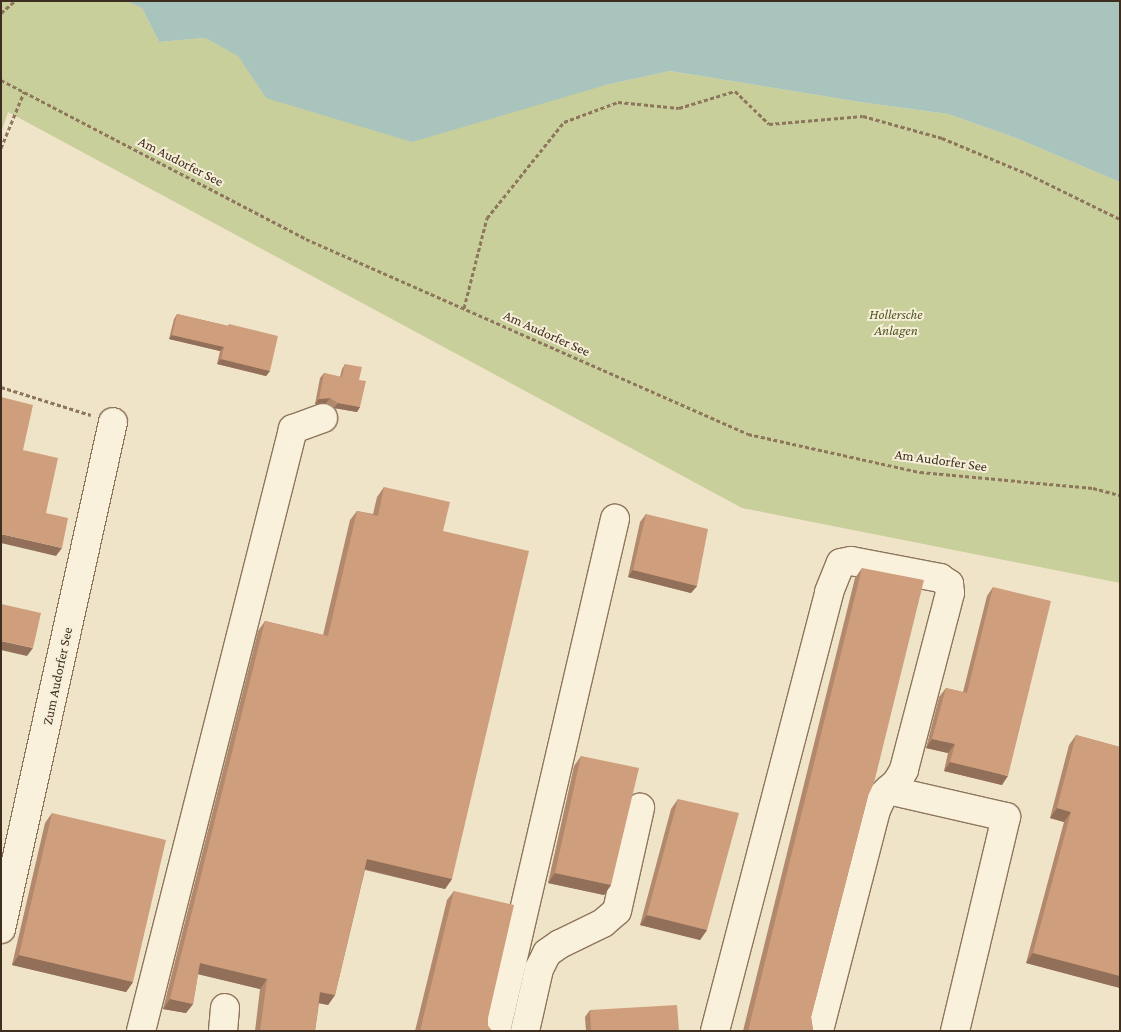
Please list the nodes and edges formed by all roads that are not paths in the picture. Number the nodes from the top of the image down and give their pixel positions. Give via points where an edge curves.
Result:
1 (323, 418) dead end
2 (113, 422) road end
3 (615, 519) dead end
4 (888, 790) junction
5 (640, 808) dead end
6 (1, 929) edge
7 (142, 1031) edge
8 (496, 1031) edge
9 (525, 1031) edge
10 (715, 1031) edge
11 (819, 1031) edge
12 (955, 1031) edge

1 - 7 street via 293,429
2 - 6 street, Zum Audorfer See
3 - 8 street
4 - 10 street via 904,770 950,593 949,584 940,578 851,560 841,563 829,592
4 - 11 street via 876,810
4 - 12 street via 1006,817
5 - 9 street via 617,911 603,923 547,954 539,969

